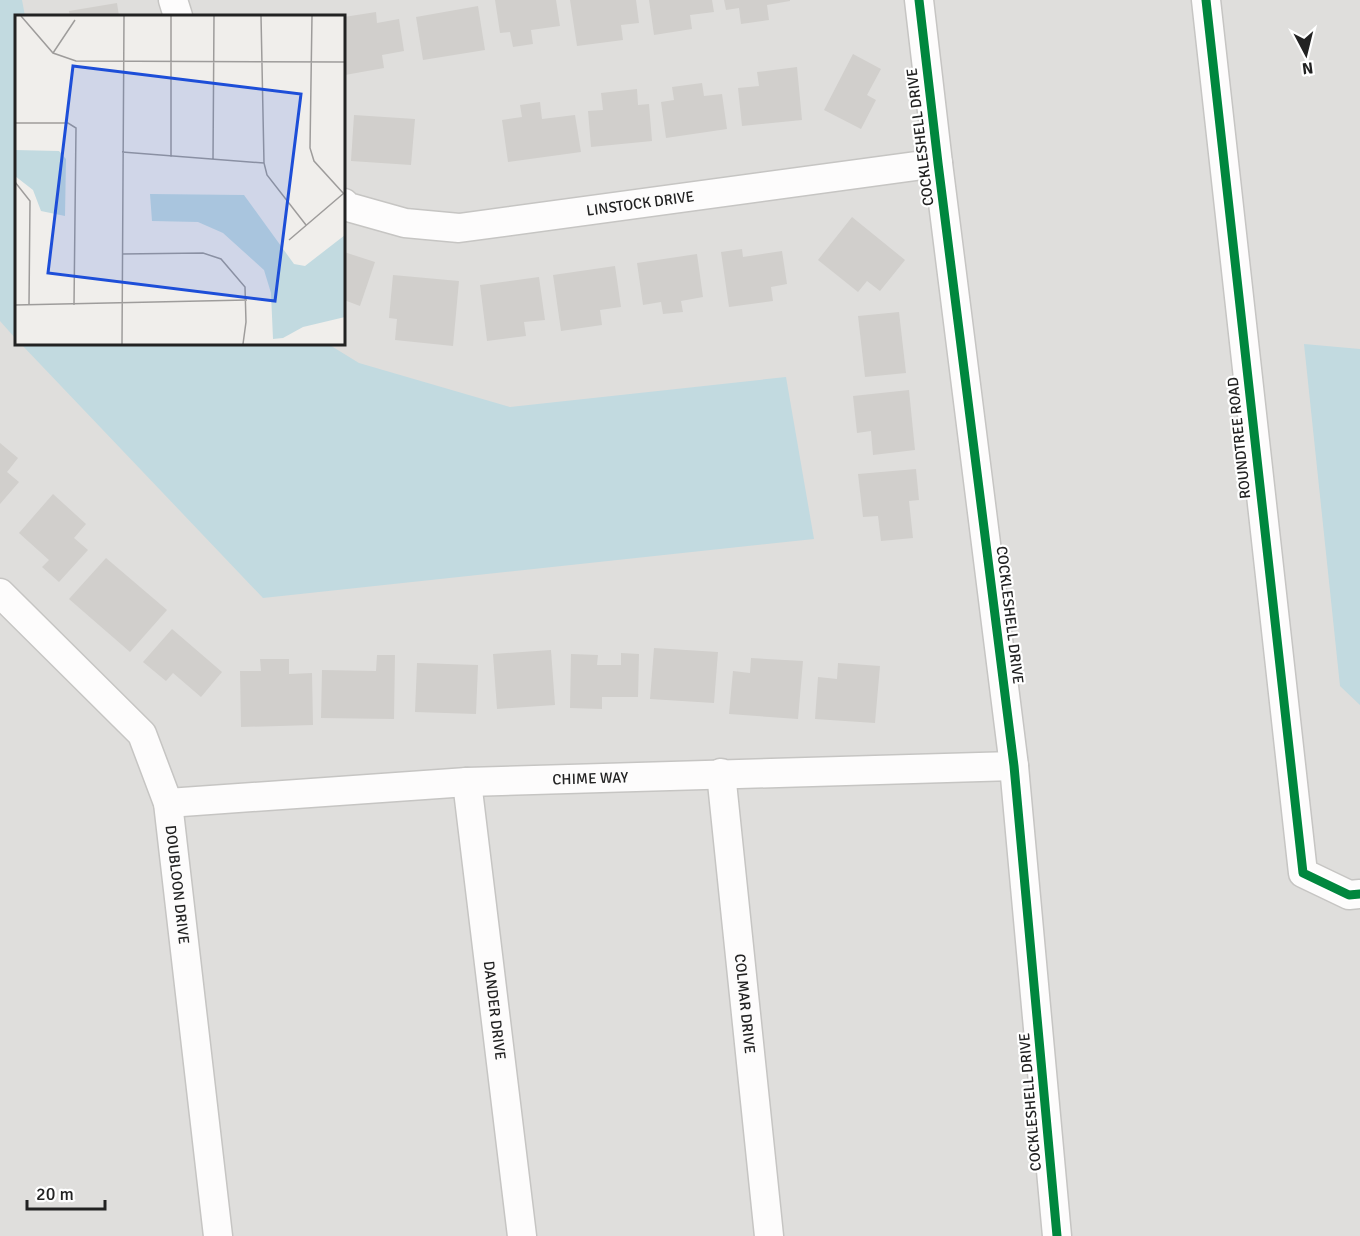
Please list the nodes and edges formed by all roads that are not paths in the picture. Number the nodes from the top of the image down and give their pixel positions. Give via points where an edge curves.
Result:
1 (173, 0) edge
2 (919, 0) edge
3 (1206, 0) edge
4 (178, 15) edge
5 (938, 163) junction
6 (345, 204) edge
7 (0, 593) edge
8 (1014, 766) junction
9 (721, 773) junction
10 (467, 782) junction
11 (168, 803) junction
12 (1360, 894) edge
13 (218, 1236) edge
14 (522, 1236) edge
15 (769, 1236) edge
16 (1057, 1236) edge

1 - 4 street
2 - 5 street, COCKLESHELL DRIVE
3 - 12 street, ROUNDTREE ROAD via 1303,873 1348,895
5 - 6 street, LINSTOCK DRIVE via 459,228 405,223
5 - 8 street, COCKLESHELL DRIVE
7 - 11 street, DOUBLOON DRIVE via 142,734
8 - 9 street, CHIME WAY
8 - 16 street, COCKLESHELL DRIVE
9 - 10 street, CHIME WAY
9 - 15 street, COLMAR DRIVE
10 - 11 street, CHIME WAY
10 - 14 street, DANDER DRIVE
11 - 13 street, DOUBLOON DRIVE

